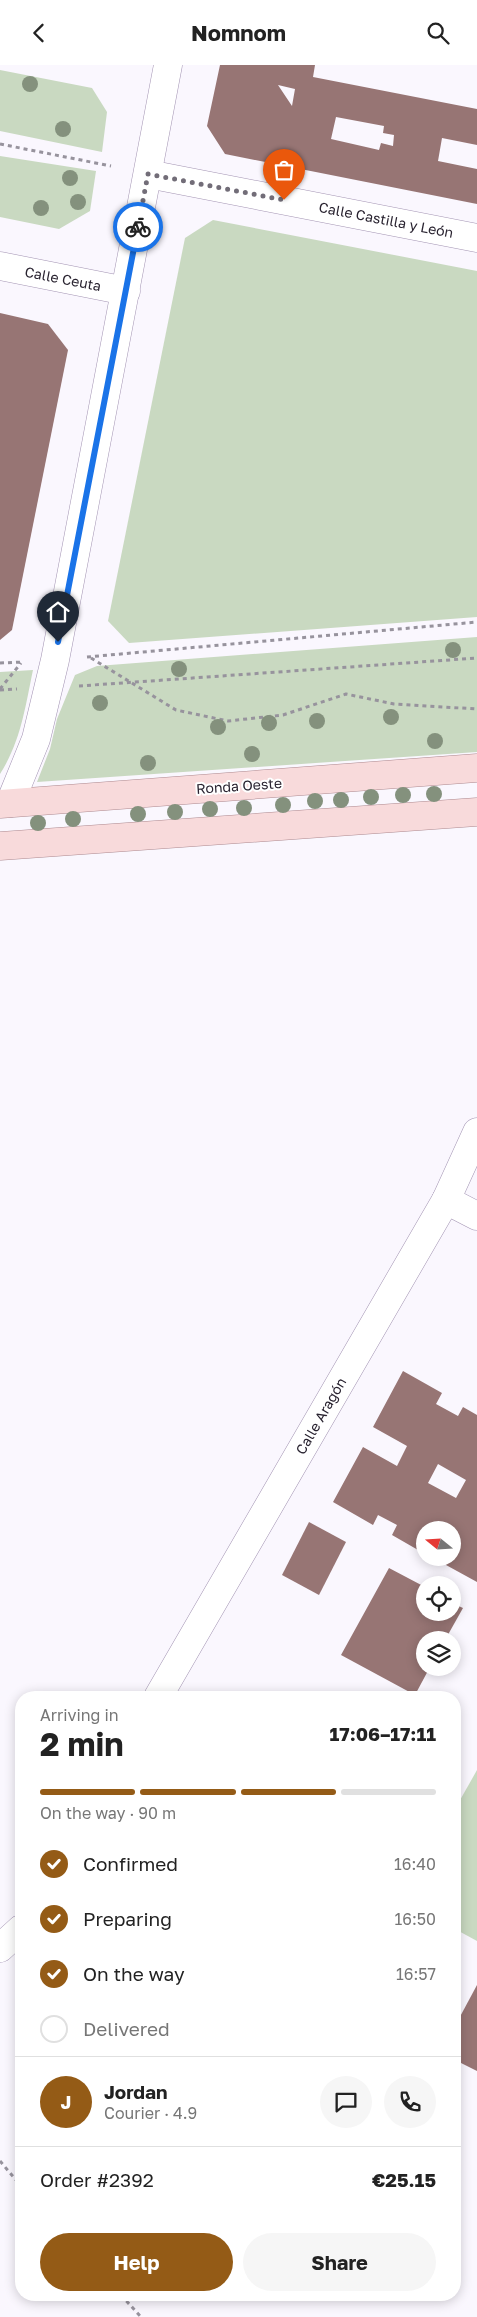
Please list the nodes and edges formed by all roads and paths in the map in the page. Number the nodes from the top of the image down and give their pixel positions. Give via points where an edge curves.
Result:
1 (168, 65) edge
2 (0, 144) edge
3 (111, 167) dead end
4 (148, 174) junction
5 (477, 238) edge
6 (0, 266) edge
7 (126, 291) junction
8 (477, 622) edge
9 (90, 657) junction
10 (477, 658) edge
11 (55, 661) junction
12 (21, 662) junction
13 (0, 663) edge
14 (130, 682) junction
15 (48, 688) junction
16 (0, 689) edge
17 (477, 709) edge
18 (477, 768) edge
19 (5, 804) edge
20 (477, 812) edge
21 (0, 846) edge
22 (477, 1132) edge
23 (446, 1200) junction
24 (477, 1216) edge
25 (161, 1691) edge
26 (15, 1934) edge
27 (0, 1948) edge
28 (0, 2161) edge
29 (15, 2179) edge
30 (126, 2301) edge
31 (141, 2317) edge

1 - 4 street
2 - 3 path
4 - 5 street, Calle Castilla y León
4 - 7 street
6 - 7 street, Calle Ceuta
7 - 11 street
8 - 9 path
9 - 11 path
9 - 14 path
10 - 14 path
11 - 12 path
11 - 15 street
12 - 13 path
12 - 16 path
14 - 15 path
14 - 17 path via 176,710 228,721 283,715 346,694 394,704
15 - 16 path
15 - 19 street via 36,739
18 - 19 main road, Ronda Oeste
20 - 21 main road
22 - 23 street, Calle Aragón
23 - 24 street
23 - 25 street, Calle Aragón
26 - 27 street
28 - 29 path
30 - 31 path

